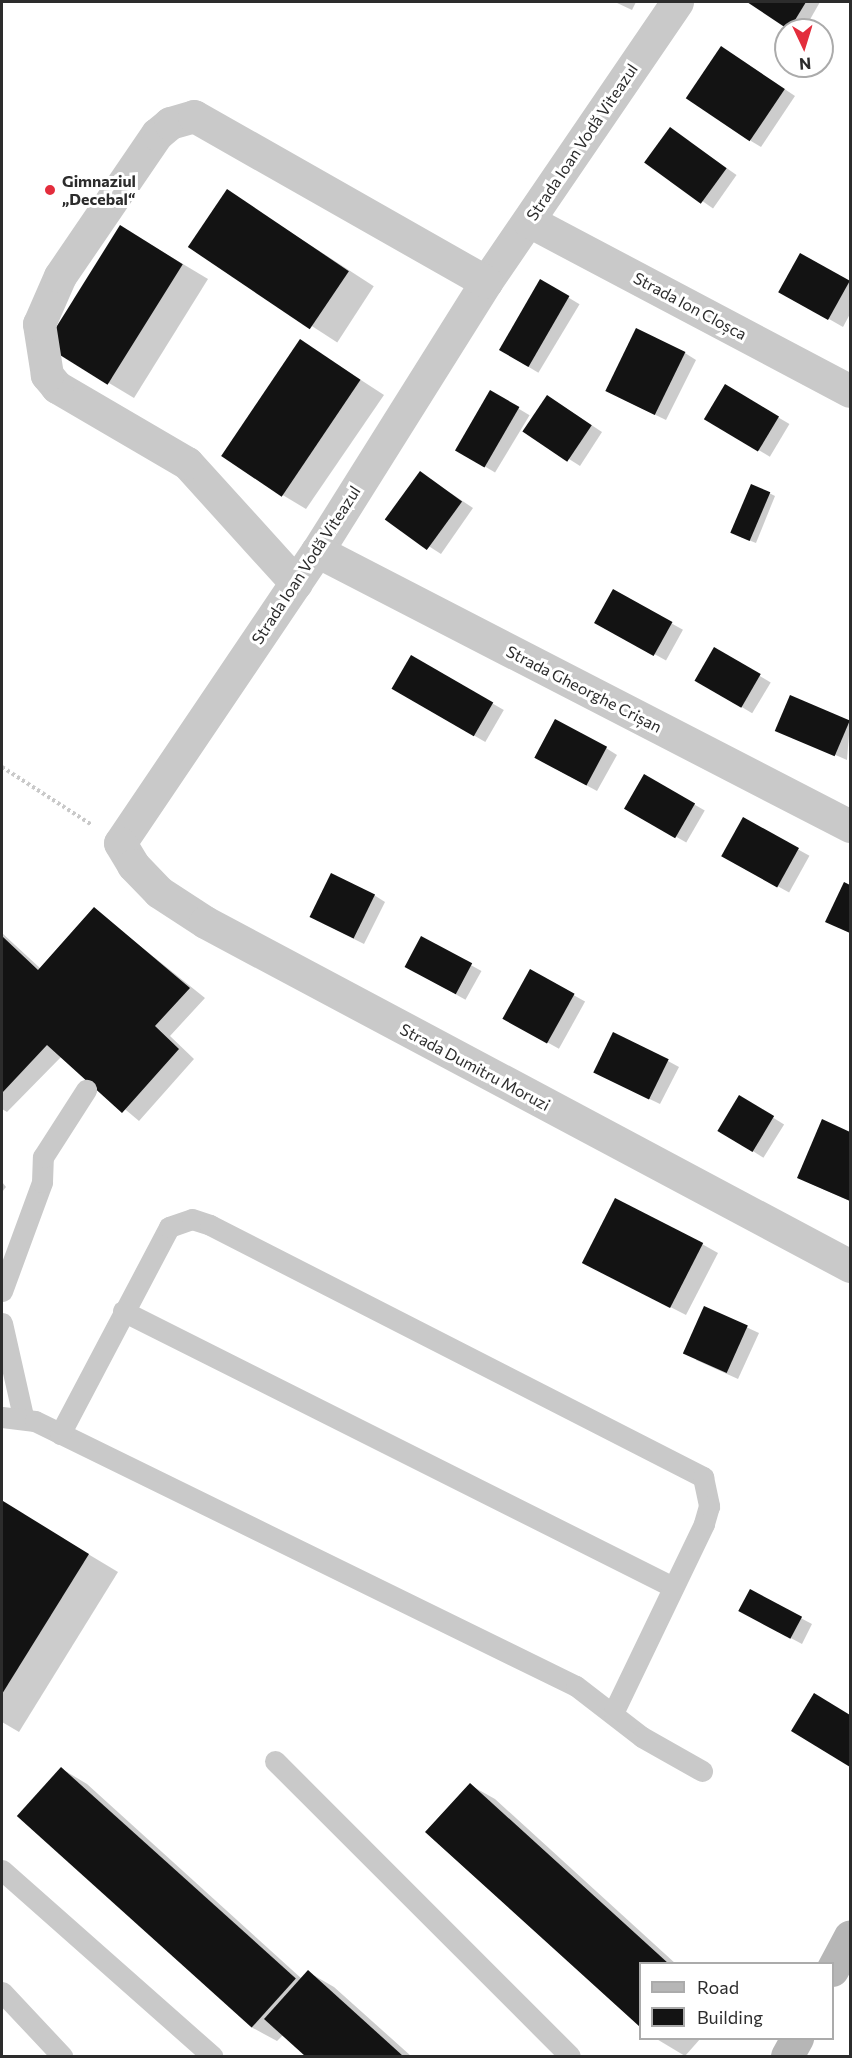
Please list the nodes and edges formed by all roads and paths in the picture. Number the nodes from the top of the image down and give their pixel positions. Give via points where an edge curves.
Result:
1 (677, 2) edge
2 (529, 221) junction
3 (486, 282) junction
4 (850, 391) edge
5 (317, 551) junction
6 (296, 583) junction
7 (2, 767) edge
8 (850, 826) edge
9 (120, 843) junction
10 (86, 1090) dead end
11 (850, 1266) edge
12 (2, 1291) edge
13 (123, 1311) junction
14 (2, 1323) edge
15 (23, 1416) junction
16 (2, 1417) edge
17 (60, 1434) junction
18 (673, 1587) junction
19 (614, 1711) junction
20 (274, 1761) dead end
21 (702, 1772) dead end
22 (2, 1870) edge
23 (850, 1936) edge
24 (834, 1966) edge
25 (2, 1992) edge
26 (796, 2040) edge
27 (62, 2056) edge
28 (212, 2056) edge
29 (570, 2056) edge
30 (787, 2056) edge

1 - 2 street, Strada Ioan Vodă Viteazul
2 - 3 street, Strada Ioan Vodă Viteazul
2 - 4 street, Strada Ion Cloșca
3 - 5 street, Strada Ioan Vodă Viteazul
3 - 6 street via 205,119 170,123 143,151 46,299 39,324 41,362 57,387 187,463
5 - 6 street, Strada Ioan Vodă Viteazul
5 - 8 street, Strada Gheorghe Crișan
6 - 9 street, Strada Ioan Vodă Viteazul
7 - 9 path
9 - 11 street, Strada Dumitru Moruzi via 159,892 205,922
10 - 12 lane via 43,1157 42,1182
13 - 17 lane
13 - 18 lane
13 - 18 lane via 169,1227 192,1219 668,1455 703,1477 709,1506
14 - 15 lane
15 - 16 lane
15 - 17 lane
17 - 19 lane via 576,1686
18 - 19 lane
19 - 21 lane via 642,1737
20 - 29 lane
22 - 28 lane
23 - 24 main road
25 - 27 lane
26 - 30 main road

